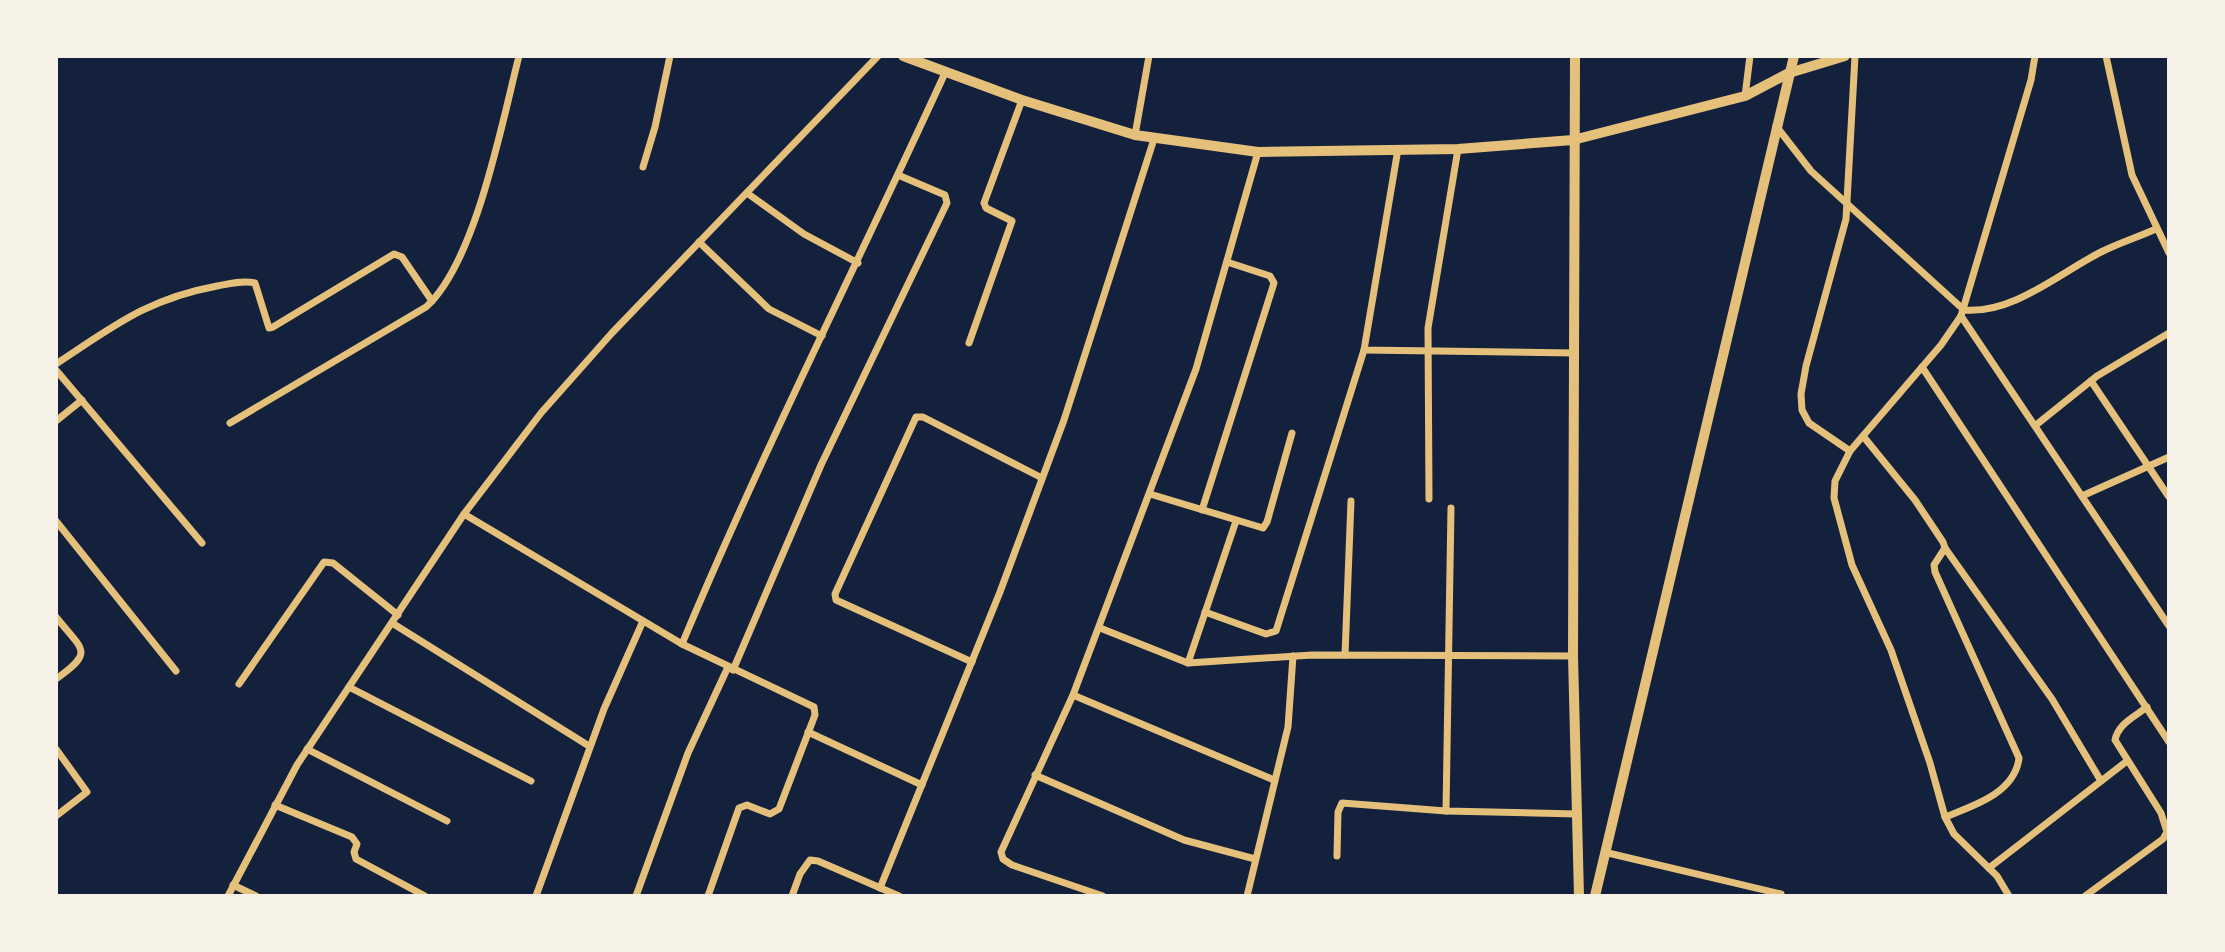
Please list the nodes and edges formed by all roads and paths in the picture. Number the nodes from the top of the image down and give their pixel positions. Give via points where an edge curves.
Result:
1 (519, 56) edge
2 (670, 56) edge
3 (878, 56) edge
4 (903, 56) edge
5 (1149, 56) edge
6 (1575, 56) edge
7 (1750, 56) edge
8 (1794, 56) edge
9 (1842, 56) edge
10 (1856, 56) edge
11 (2035, 56) edge
12 (2106, 56) edge
13 (945, 72) junction
14 (1789, 73) junction
15 (1745, 96) junction
16 (1022, 100) junction
17 (1776, 126) junction
18 (1135, 135) junction
19 (1154, 139) junction
20 (1573, 139) junction
21 (1398, 149) junction
22 (1458, 149) junction
23 (1258, 152) junction
24 (643, 167) dead end
25 (898, 175) junction
26 (747, 193) junction
27 (1847, 203) junction
28 (2156, 229) junction
29 (699, 242) junction
30 (2169, 253) edge
31 (858, 262) junction
32 (1227, 262) junction
33 (432, 301) junction
34 (1962, 313) junction
35 (2169, 333) edge
36 (822, 336) junction
37 (969, 343) dead end
38 (1426, 350) junction
39 (1364, 351) junction
40 (1574, 353) junction
41 (56, 364) edge
42 (1922, 367) junction
43 (56, 370) edge
44 (2091, 381) junction
45 (82, 400) junction
46 (56, 421) edge
47 (230, 423) dead end
48 (2036, 425) junction
49 (1292, 433) dead end
50 (1863, 436) junction
51 (1850, 451) junction
52 (2169, 457) edge
53 (2147, 467) junction
54 (1042, 478) junction
55 (1150, 494) junction
56 (2082, 496) junction
57 (2169, 497) edge
58 (1429, 499) dead end
59 (1351, 501) dead end
60 (1451, 509) dead end
61 (1202, 510) junction
62 (464, 514) junction
63 (56, 521) edge
64 (1236, 521) junction
65 (202, 543) dead end
66 (1945, 548) junction
67 (1205, 612) junction
68 (398, 615) junction
69 (56, 617) edge
70 (643, 621) junction
71 (392, 623) junction
72 (2169, 626) edge
73 (1100, 628) junction
74 (682, 644) junction
75 (1345, 654) junction
76 (1293, 656) junction
77 (1573, 656) junction
78 (1448, 657) junction
79 (972, 662) junction
80 (1188, 663) junction
81 (731, 668) junction
82 (176, 671) dead end
83 (56, 679) edge
84 (239, 684) dead end
85 (349, 687) junction
86 (1073, 695) junction
87 (2147, 707) junction
88 (808, 732) junction
89 (2169, 742) edge
90 (589, 746) junction
91 (56, 749) edge
92 (307, 749) junction
93 (2127, 761) junction
94 (1035, 775) junction
95 (1274, 780) junction
96 (531, 782) dead end
97 (2101, 782) junction
98 (922, 785) junction
99 (275, 806) junction
100 (1446, 811) junction
101 (1577, 814) junction
102 (56, 816) edge
103 (1945, 817) junction
104 (447, 821) dead end
105 (1608, 853) junction
106 (1337, 856) dead end
107 (1255, 859) junction
108 (1989, 868) junction
109 (233, 885) junction
110 (880, 888) junction
111 (1781, 894) dead end
112 (1250, 895) edge
113 (228, 896) edge
114 (256, 896) edge
115 (425, 896) edge
116 (536, 896) edge
117 (636, 896) edge
118 (708, 896) edge
119 (792, 896) edge
120 (899, 896) edge
121 (1103, 896) edge
122 (1579, 896) edge
123 (1595, 896) edge
124 (2009, 896) edge
125 (2085, 896) edge

1 - 33 street via 481,204
2 - 24 street
3 - 26 street
4 - 13 street
5 - 18 street
6 - 20 street
7 - 15 street
8 - 14 street
9 - 14 street
10 - 27 street
11 - 34 street
12 - 28 street via 2132,175
13 - 16 street
13 - 25 street
14 - 15 street
14 - 17 street
15 - 20 street
16 - 18 street
16 - 37 street via 984,203 1012,221
17 - 27 street via 1811,171
17 - 105 street
18 - 19 street
19 - 23 street
19 - 54 street
20 - 22 street
20 - 40 street
21 - 22 street
21 - 23 street
21 - 39 street
22 - 38 street
23 - 32 street
25 - 31 street
25 - 81 street via 945,195 947,203
26 - 29 street
26 - 31 street via 804,234
27 - 34 street
27 - 51 street via 1844,232 1801,394 1809,423
28 - 30 street
28 - 34 street via 2103,251 2030,294
29 - 36 street via 769,309
29 - 62 street via 541,414
31 - 36 street
32 - 55 street via 1196,369
32 - 61 street via 1270,276 1274,284
33 - 41 street via 402,257 394,254 273,327 265,321 255,282 222,285 162,299 134,312
33 - 47 street
34 - 42 street
34 - 48 street
35 - 44 street
36 - 74 street via 734,518
38 - 39 street
38 - 40 street
38 - 58 street
39 - 67 street via 1276,631 1266,634
40 - 77 street
42 - 50 street
42 - 87 street
43 - 45 street
44 - 48 street
44 - 53 street
45 - 46 street
45 - 65 street
48 - 56 street
49 - 64 street via 1265,526
50 - 51 street
50 - 66 street via 1915,500
51 - 103 street via 1835,481 1839,522 1852,565 1909,699
52 - 53 street
53 - 56 street
53 - 57 street
54 - 79 street
54 - 79 street via 916,417 835,594 836,600
55 - 61 street
55 - 73 street
56 - 72 street
59 - 75 street
60 - 78 street
61 - 64 street
62 - 68 street
62 - 70 street
63 - 82 street
64 - 67 street
66 - 97 street via 2052,699
66 - 103 street via 1934,565 1935,572 2019,758 2014,778 2001,789
67 - 80 street
68 - 71 street
68 - 84 street via 333,563 324,562
69 - 83 street via 82,656
70 - 74 street
70 - 90 street
71 - 85 street
71 - 90 street
73 - 80 street
73 - 86 street
74 - 81 street
75 - 76 street
75 - 78 street
76 - 80 street
76 - 95 street via 1288,727
77 - 78 street
77 - 101 street
78 - 100 street
79 - 98 street
81 - 88 street via 814,707
81 - 117 street via 688,753
85 - 92 street
85 - 96 street
86 - 94 street
86 - 95 street
87 - 89 street
87 - 93 street via 2117,732 2115,740
88 - 98 street
88 - 118 street via 779,808 770,814 747,806 738,808
90 - 116 street
91 - 102 street via 87,792
92 - 99 street
92 - 104 street
93 - 97 street
93 - 125 street via 2161,813 2167,832
94 - 107 street via 1184,840
94 - 121 street via 1004,841 1003,859
95 - 107 street
97 - 108 street
98 - 110 street
99 - 109 street
99 - 115 street via 352,837 357,844 356,859
100 - 101 street
100 - 106 street via 1342,803
101 - 122 street
103 - 108 street via 1954,834
105 - 111 street
105 - 123 street
107 - 112 street
108 - 124 street
109 - 113 street
109 - 114 street
110 - 119 street via 810,860
110 - 120 street

